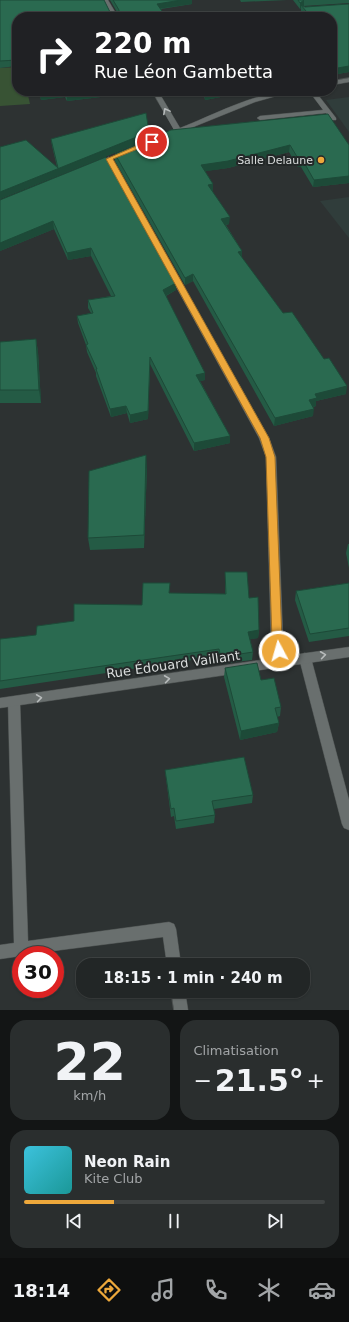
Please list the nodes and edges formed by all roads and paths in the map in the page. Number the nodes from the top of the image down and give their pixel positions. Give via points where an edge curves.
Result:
1 (105, 0) edge
2 (112, 12) edge
3 (349, 80) edge
4 (337, 82) edge
5 (158, 96) edge
6 (272, 96) edge
7 (316, 96) edge
8 (328, 111) junction
9 (260, 118) dead end
10 (334, 119) dead end
11 (178, 131) junction
12 (163, 137) edge
13 (109, 159) edge
14 (349, 652) edge
15 (305, 658) junction
16 (280, 663) junction
17 (14, 702) junction
18 (0, 703) edge
19 (349, 824) edge
20 (21, 946) edge
21 (43, 946) edge
22 (12, 950) edge
23 (0, 952) edge
24 (173, 958) edge
25 (179, 998) edge
26 (181, 1010) edge

1 - 2 street
3 - 4 street
11 -> 5 street
6 - 11 street
7 - 8 street
8 - 9 street
8 - 10 street
11 - 12 street
13 - 16 street via 269,449
15 -> 14 street, Rue Édouard Vaillant
15 - 16 street, Rue Édouard Vaillant
15 - 19 street
17 -> 16 street, Rue Édouard Vaillant
17 - 18 street, Rue Édouard Vaillant
17 - 20 street
21 - 24 street via 169,929
22 - 23 street
25 - 26 street

